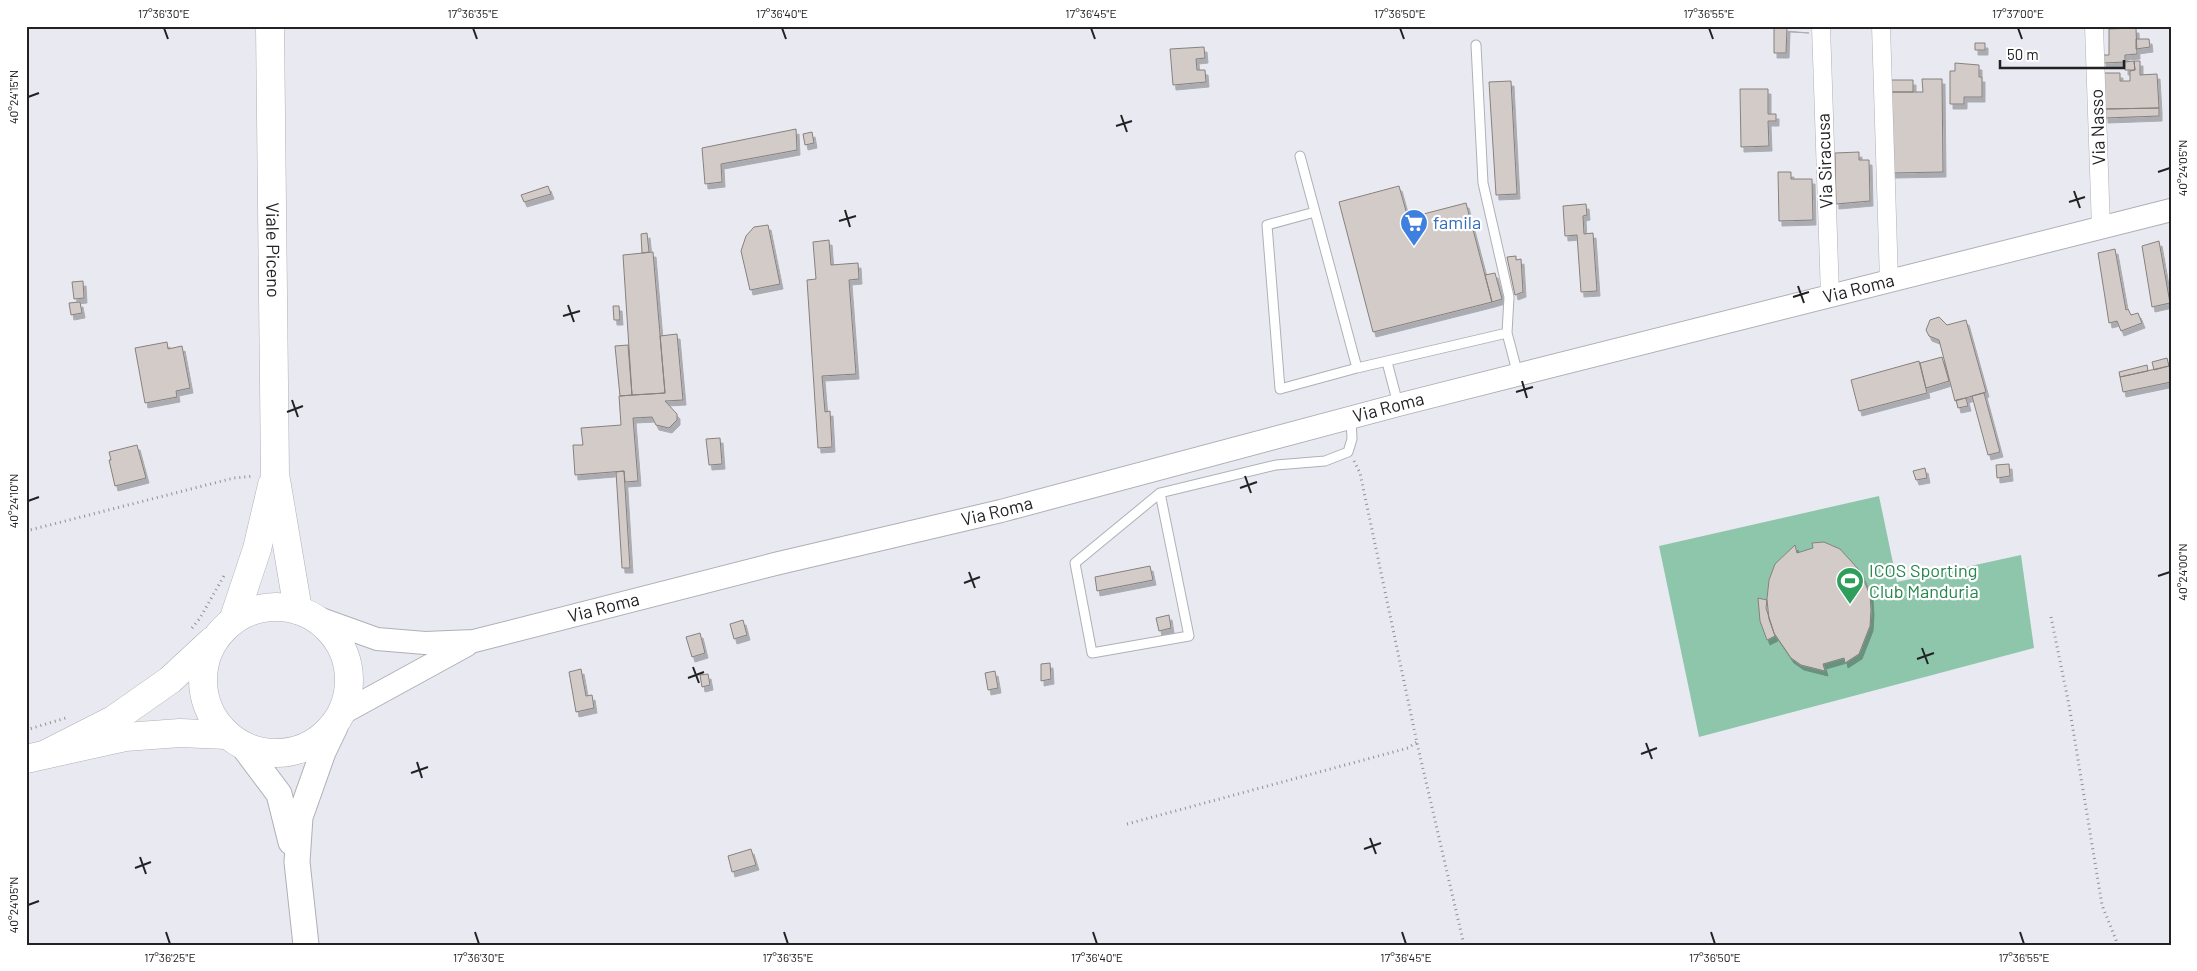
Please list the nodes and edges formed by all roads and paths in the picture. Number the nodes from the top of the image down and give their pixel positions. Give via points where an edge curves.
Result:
1 (270, 26) edge
2 (1821, 26) edge
3 (1881, 26) edge
4 (2094, 26) edge
5 (1476, 45) dead end
6 (1300, 156) dead end
7 (2171, 210) edge
8 (1315, 212) junction
9 (2101, 228) junction
10 (1889, 281) junction
11 (1830, 296) junction
12 (1507, 333) junction
13 (1388, 362) junction
14 (1357, 368) junction
15 (1518, 376) junction
16 (1398, 405) junction
17 (1350, 417) junction
18 (1348, 452) junction
19 (264, 480) junction
20 (1160, 493) junction
21 (26, 531) edge
22 (229, 566) dead end
23 (305, 613) junction
24 (2051, 617) dead end
25 (224, 630) junction
26 (189, 631) dead end
27 (474, 641) junction
28 (74, 715) dead end
29 (338, 720) junction
30 (26, 730) edge
31 (235, 741) junction
32 (1417, 742) junction
33 (36, 756) edge
34 (1127, 824) dead end
35 (298, 862) junction
36 (306, 945) edge
37 (1464, 945) edge
38 (2118, 945) edge

1 - 19 main road, Viale Piceno
2 - 11 street, Via Siracusa
3 - 10 street
4 - 9 street, Via Nasso
5 - 12 lane via 1483,182 1509,297
6 - 8 lane
7 - 9 street, Via Roma
8 - 14 lane
8 - 14 lane via 1267,226 1280,389
9 - 10 street, Via Roma
10 - 11 street, Via Roma
11 - 15 street, Via Roma
12 - 13 lane
12 - 15 lane
13 - 14 lane
13 - 16 lane
15 - 16 street, Via Roma
16 - 17 street, Via Roma
17 - 18 lane via 1352,439
17 - 27 street, Via Roma via 1001,510
18 - 20 lane via 1325,461 1276,465
18 - 32 path via 1360,473
19 - 21 path via 255,476 234,478
19 - 23 main road, Viale Piceno
19 - 25 main road, Viale Piceno via 257,549
20 - 20 lane via 1075,563 1092,653 1189,636
22 - 26 path via 200,618
23 - 25 main road via 281,607 264,608 247,612
23 - 27 street, Via Roma via 376,638 425,644
23 - 29 main road via 328,628 347,660 349,687
24 - 38 path via 2102,905
25 - 31 main road via 206,658 202,678 205,700 214,719
25 - 33 main road via 170,680 113,720
27 - 29 street, Via Roma
28 - 30 path
29 - 31 main road via 316,742 299,750 261,752
29 - 35 main road via 300,817
31 - 33 main road via 180,733 125,737
31 - 35 main road via 279,794
32 - 34 path via 1408,748
32 - 37 path
35 - 36 main road

